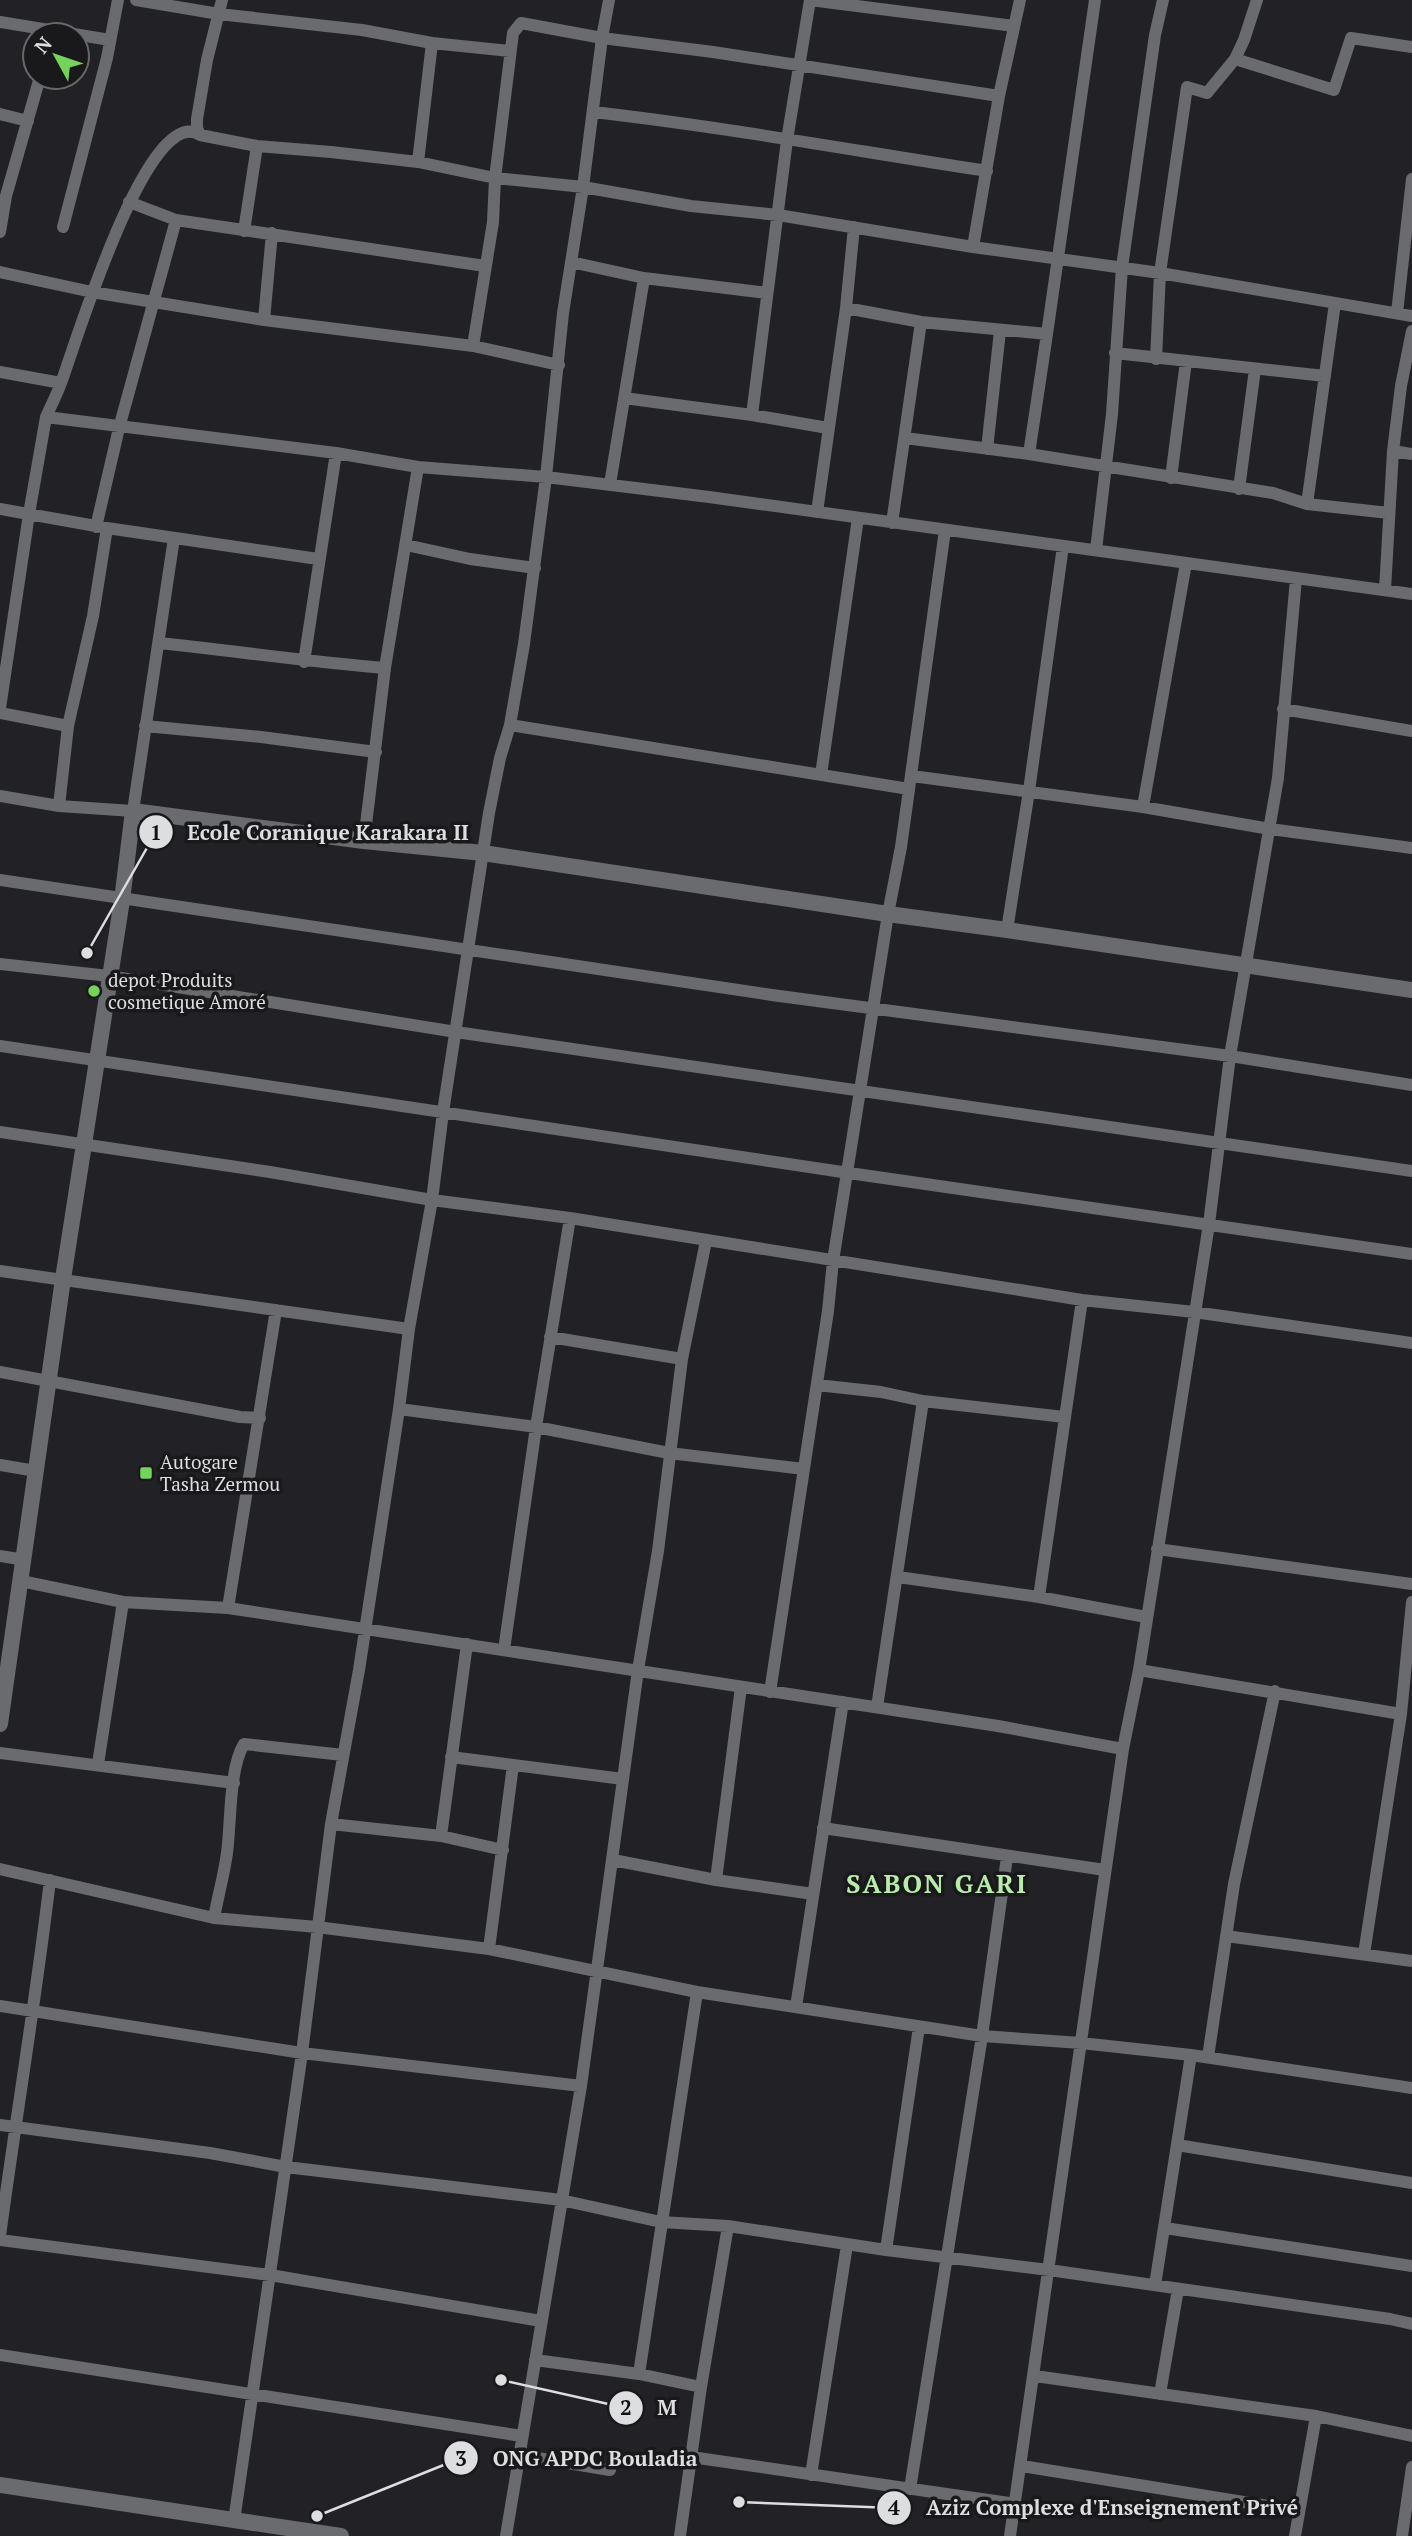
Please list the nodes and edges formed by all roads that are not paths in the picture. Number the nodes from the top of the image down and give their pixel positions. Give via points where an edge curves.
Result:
1 (118, 0) edge
2 (136, 0) edge
3 (222, 0) edge
4 (609, 0) edge
5 (810, 0) edge
6 (1020, 0) edge
7 (1095, 0) edge
8 (1163, 0) edge
9 (1257, 0) edge
10 (219, 15) junction
11 (0, 22) edge
12 (1014, 26) junction
13 (21, 27) edge
14 (91, 38) edge
15 (602, 38) junction
16 (110, 40) junction
17 (432, 43) junction
18 (1412, 47) edge
19 (510, 51) junction
20 (1235, 59) junction
21 (799, 66) junction
22 (36, 91) edge
23 (999, 96) junction
24 (593, 112) junction
25 (0, 114) edge
26 (29, 121) junction
27 (200, 135) junction
28 (787, 140) junction
29 (257, 146) junction
30 (418, 162) junction
31 (987, 171) junction
32 (495, 178) junction
33 (1412, 179) edge
34 (583, 187) junction
35 (3, 195) edge
36 (130, 202) junction
37 (778, 215) junction
38 (176, 220) junction
39 (63, 227) dead end
40 (853, 227) junction
41 (244, 231) junction
42 (0, 232) edge
43 (272, 233) junction
44 (973, 247) junction
45 (1059, 258) junction
46 (572, 262) junction
47 (485, 266) junction
48 (1122, 267) junction
49 (0, 272) edge
50 (1160, 273) junction
51 (644, 278) junction
52 (92, 292) junction
53 (767, 293) junction
54 (153, 301) junction
55 (1335, 303) junction
56 (846, 308) junction
57 (1397, 313) junction
58 (1412, 316) edge
59 (264, 320) junction
60 (920, 322) junction
61 (1000, 331) junction
62 (1412, 331) edge
63 (1047, 334) junction
64 (473, 346) junction
65 (1115, 353) junction
66 (1156, 359) junction
67 (1186, 361) junction
68 (559, 365) junction
69 (1255, 369) junction
70 (0, 372) edge
71 (1325, 376) junction
72 (61, 383) junction
73 (1407, 386) edge
74 (624, 398) junction
75 (752, 415) junction
76 (46, 417) junction
77 (119, 428) junction
78 (828, 428) junction
79 (905, 438) junction
80 (987, 449) junction
81 (1393, 451) junction
82 (336, 453) junction
83 (1029, 454) junction
84 (1412, 454) edge
85 (418, 467) junction
86 (1105, 468) junction
87 (546, 477) junction
88 (1171, 478) junction
89 (610, 484) junction
90 (1238, 489) junction
91 (1307, 504) junction
92 (0, 509) edge
93 (817, 512) junction
94 (1389, 513) junction
95 (29, 514) junction
96 (858, 518) junction
97 (892, 523) junction
98 (101, 528) junction
99 (945, 530) junction
100 (174, 538) junction
101 (406, 545) junction
102 (1063, 546) junction
103 (1096, 550) junction
104 (318, 559) junction
105 (1186, 563) junction
106 (535, 568) junction
107 (1296, 579) junction
108 (1385, 590) junction
109 (1412, 594) edge
110 (159, 643) junction
111 (303, 662) junction
112 (385, 668) junction
113 (1283, 709) junction
114 (0, 710) edge
115 (510, 725) junction
116 (68, 726) junction
117 (145, 726) junction
118 (1412, 731) edge
119 (376, 752) junction
120 (821, 775) junction
121 (910, 782) junction
122 (1029, 791) junction
123 (0, 796) edge
124 (59, 806) junction
125 (1143, 807) junction
126 (133, 811) junction
127 (1270, 829) junction
128 (364, 841) junction
129 (1412, 848) edge
130 (484, 853) junction
131 (0, 880) edge
132 (122, 900) junction
133 (888, 915) junction
134 (1007, 930) junction
135 (468, 949) junction
136 (0, 964) edge
137 (1246, 966) junction
138 (109, 976) junction
139 (1412, 990) edge
140 (873, 1009) junction
141 (456, 1032) junction
142 (0, 1046) edge
143 (1230, 1056) junction
144 (96, 1062) junction
145 (1412, 1086) edge
146 (861, 1091) junction
147 (443, 1112) junction
148 (0, 1132) edge
149 (1220, 1143) junction
150 (83, 1145) junction
151 (1412, 1171) edge
152 (849, 1173) junction
153 (432, 1200) junction
154 (570, 1218) junction
155 (1209, 1224) junction
156 (706, 1241) junction
157 (1412, 1255) edge
158 (833, 1261) junction
159 (0, 1271) edge
160 (63, 1279) junction
161 (1082, 1300) junction
162 (276, 1310) junction
163 (1194, 1312) junction
164 (409, 1329) junction
165 (550, 1337) junction
166 (1412, 1343) edge
167 (682, 1359) junction
168 (0, 1372) edge
169 (50, 1381) junction
170 (817, 1385) junction
171 (923, 1401) junction
172 (399, 1409) junction
173 (1063, 1417) junction
174 (260, 1418) junction
175 (536, 1427) junction
176 (669, 1453) junction
177 (0, 1465) edge
178 (804, 1469) junction
179 (36, 1471) junction
180 (1157, 1549) junction
181 (0, 1556) edge
182 (24, 1560) junction
183 (898, 1577) junction
184 (22, 1581) junction
185 (1412, 1584) edge
186 (1039, 1597) junction
187 (123, 1602) junction
188 (1412, 1602) edge
189 (228, 1608) junction
190 (1146, 1617) junction
191 (365, 1628) junction
192 (467, 1644) junction
193 (6, 1647) edge
194 (504, 1650) junction
195 (638, 1670) junction
196 (1139, 1670) junction
197 (741, 1687) junction
198 (1275, 1691) junction
199 (770, 1692) junction
200 (843, 1703) junction
201 (877, 1707) junction
202 (1401, 1713) junction
203 (0, 1724) edge
204 (1123, 1749) junction
205 (0, 1753) edge
206 (343, 1755) junction
207 (451, 1757) junction
208 (99, 1764) junction
209 (513, 1765) junction
210 (623, 1779) junction
211 (234, 1783) junction
212 (331, 1824) junction
213 (823, 1828) junction
214 (441, 1836) junction
215 (503, 1850) junction
216 (1007, 1857) junction
217 (613, 1860) junction
218 (0, 1870) edge
219 (1105, 1870) junction
220 (50, 1880) junction
221 (716, 1880) junction
222 (813, 1894) junction
223 (214, 1918) junction
224 (317, 1927) junction
225 (1226, 1936) junction
226 (489, 1949) junction
227 (1364, 1954) junction
228 (1412, 1961) edge
229 (596, 1971) junction
230 (697, 1992) junction
231 (0, 2006) edge
232 (796, 2007) junction
233 (34, 2011) junction
234 (919, 2027) junction
235 (982, 2036) junction
236 (1081, 2043) junction
237 (302, 2053) junction
238 (1191, 2055) junction
239 (1208, 2057) junction
240 (581, 2085) junction
241 (1412, 2088) edge
242 (0, 2125) edge
243 (15, 2127) junction
244 (1177, 2146) junction
245 (286, 2166) junction
246 (1412, 2183) edge
247 (561, 2200) junction
248 (661, 2222) junction
249 (728, 2226) junction
250 (1164, 2228) junction
251 (0, 2238) edge
252 (847, 2245) junction
253 (886, 2250) junction
254 (946, 2258) junction
255 (1412, 2266) edge
256 (1049, 2270) junction
257 (270, 2275) junction
258 (1155, 2285) junction
259 (1178, 2289) junction
260 (541, 2321) junction
261 (1412, 2324) edge
262 (0, 2356) edge
263 (535, 2360) junction
264 (639, 2374) junction
265 (1035, 2375) junction
266 (701, 2387) junction
267 (252, 2393) junction
268 (1160, 2394) junction
269 (1315, 2416) junction
270 (522, 2436) junction
271 (1412, 2436) edge
272 (519, 2455) junction
273 (691, 2458) junction
274 (1022, 2466) junction
275 (1412, 2467) edge
276 (610, 2470) dead end
277 (811, 2475) junction
278 (0, 2486) edge
279 (910, 2489) junction
280 (1016, 2504) junction
281 (1298, 2511) junction
282 (234, 2521) junction
283 (341, 2536) edge
284 (506, 2536) edge
285 (680, 2536) edge
286 (1010, 2536) edge
287 (1295, 2536) edge
288 (1402, 2536) edge

1 - 16 street
2 - 10 street
3 - 10 street
4 - 15 street
5 - 12 street
5 - 21 street
6 - 12 street
7 - 45 street
8 - 48 street
9 - 20 street
10 - 17 street via 362,30
10 - 27 street via 197,119
11 - 13 street
12 - 23 street
14 - 16 street
15 - 19 street via 521,23 513,33
15 - 21 street
15 - 24 street
16 - 39 street
17 - 19 street
17 - 30 street
18 - 20 street via 1351,38 1334,90
19 - 32 street
20 - 50 street via 1206,93 1187,87
21 - 23 street
21 - 28 street
22 - 26 street
23 - 31 street
24 - 28 street via 710,125
24 - 34 street
25 - 26 street
26 - 35 street
27 - 29 street
27 - 36 street via 194,131 171,139
28 - 31 street
28 - 37 street
29 - 30 street
29 - 41 street
30 - 32 street
31 - 44 street
32 - 34 street
32 - 47 street
33 - 57 street
34 - 37 street
34 - 46 street
35 - 42 street
36 - 38 street
36 - 52 street
37 - 40 street
37 - 53 street
38 - 41 street
38 - 54 street
40 - 44 street
40 - 56 street
41 - 43 street
43 - 47 street
43 - 59 street
44 - 45 street
45 - 48 street
45 - 63 street
46 - 51 street
46 - 68 street
47 - 64 street
48 - 50 street
48 - 65 street
49 - 52 street
50 - 55 street
50 - 66 street
51 - 53 street
51 - 74 street
52 - 54 street
52 - 72 street
53 - 75 street
54 - 59 street
54 - 77 street
55 - 57 street
55 - 71 street
56 - 60 street
56 - 78 street
57 - 58 street
59 - 64 street
60 - 61 street
60 - 79 street
61 - 63 street
61 - 80 street
62 - 73 street
63 - 83 street
64 - 68 street
65 - 66 street
65 - 86 street
66 - 67 street
67 - 69 street
67 - 88 street
68 - 87 street
69 - 71 street
69 - 90 street
70 - 72 street
71 - 91 street
72 - 76 street
73 - 81 street
74 - 75 street
74 - 89 street
75 - 78 street
76 - 77 street
76 - 95 street
77 - 82 street
77 - 98 street
78 - 93 street
79 - 80 street
79 - 97 street
80 - 83 street
81 - 84 street
81 - 94 street
82 - 85 street
82 - 104 street
83 - 86 street
85 - 87 street
85 - 101 street
86 - 88 street
86 - 103 street
87 - 89 street
87 - 106 street
88 - 90 street
89 - 93 street
90 - 91 street
91 - 94 street
92 - 95 street
93 - 96 street
94 - 108 street
95 - 98 street
95 - 114 street
96 - 97 street
96 - 120 street
97 - 99 street
98 - 100 street
98 - 116 street via 93,616
99 - 102 street
99 - 121 street
100 - 104 street
100 - 110 street
101 - 106 street
101 - 112 street
102 - 103 street
102 - 122 street
103 - 105 street
104 - 111 street
105 - 107 street
105 - 125 street
106 - 115 street
107 - 108 street
107 - 113 street
108 - 109 street
110 - 111 street
110 - 117 street
111 - 112 street
112 - 119 street
113 - 118 street
113 - 127 street
114 - 116 street
115 - 120 street
115 - 130 street
116 - 124 street
117 - 119 street
117 - 126 street
119 - 128 street
120 - 121 street
121 - 122 street
121 - 133 street
122 - 125 street
122 - 134 street
123 - 124 street
124 - 126 street
125 - 127 street
126 - 128 street
126 - 132 street
127 - 129 street
127 - 137 street
128 - 130 street
130 - 133 street
130 - 135 street
131 - 132 street
132 - 135 street
132 - 138 street
133 - 134 street
133 - 140 street
134 - 137 street
135 - 140 street
135 - 141 street
136 - 138 street
137 - 139 street
137 - 143 street
138 - 141 street
138 - 144 street
140 - 143 street
140 - 146 street
141 - 146 street
141 - 147 street
142 - 144 street
143 - 145 street
143 - 149 street
144 - 147 street
144 - 150 street
146 - 149 street
146 - 152 street
147 - 152 street
147 - 153 street
148 - 150 street
149 - 151 street
149 - 155 street
150 - 153 street
150 - 160 street
152 - 155 street
152 - 158 street
153 - 154 street
153 - 164 street
154 - 156 street
154 - 165 street
155 - 157 street
155 - 163 street
156 - 158 street
156 - 167 street
158 - 161 street
158 - 170 street
159 - 160 street
160 - 162 street
160 - 169 street
161 - 163 street
161 - 173 street
162 - 164 street
162 - 174 street
163 - 166 street
163 - 180 street
164 - 172 street
165 - 167 street
165 - 175 street
167 - 176 street
168 - 169 street
169 - 174 street
169 - 179 street
170 - 171 street
170 - 178 street
171 - 173 street
171 - 183 street
172 - 175 street
172 - 191 street
173 - 186 street
174 - 189 street
175 - 176 street
175 - 194 street
176 - 178 street
176 - 195 street via 659,1551
177 - 179 street
178 - 199 street
179 - 182 street
180 - 185 street
180 - 190 street
181 - 182 street
182 - 184 street
183 - 186 street
183 - 201 street
184 - 187 street
184 - 193 street
186 - 190 street
187 - 189 street
187 - 208 street
188 - 202 street
189 - 191 street
190 - 196 street
191 - 192 street
191 - 206 street
192 - 194 street
192 - 207 street
193 - 203 street
194 - 195 street
195 - 197 street
195 - 210 street
196 - 198 street
196 - 204 street
197 - 199 street
197 - 221 street
198 - 202 street
198 - 225 street
199 - 200 street
200 - 201 street
200 - 213 street
201 - 204 street
202 - 227 street
204 - 219 street
205 - 208 street
206 - 211 street via 244,1744
206 - 212 street
207 - 209 street
207 - 214 street
208 - 211 street
209 - 210 street
209 - 215 street
210 - 217 street
211 - 223 street
212 - 214 street
212 - 224 street
213 - 216 street
213 - 222 street
214 - 215 street
215 - 226 street
216 - 219 street
216 - 235 street
217 - 221 street
217 - 229 street
218 - 220 street
219 - 236 street
220 - 223 street
220 - 233 street
221 - 222 street
222 - 232 street
223 - 224 street
224 - 226 street
224 - 237 street
225 - 227 street
225 - 239 street
226 - 229 street
227 - 228 street
229 - 230 street
229 - 240 street
230 - 232 street
230 - 248 street
231 - 233 street
232 - 234 street
233 - 237 street
233 - 243 street
234 - 235 street
234 - 253 street
235 - 236 street
235 - 254 street
236 - 238 street
236 - 256 street
237 - 240 street
237 - 245 street
238 - 239 street
238 - 244 street
239 - 241 street
240 - 247 street
242 - 243 street
243 - 245 street
243 - 251 street
244 - 246 street
244 - 250 street
245 - 247 street
245 - 257 street
247 - 248 street
247 - 260 street
248 - 249 street
248 - 264 street
249 - 252 street
249 - 266 street
250 - 255 street
250 - 258 street
251 - 257 street
252 - 253 street
252 - 277 street
253 - 254 street
254 - 256 street
254 - 279 street
256 - 258 street
256 - 265 street
257 - 260 street
257 - 267 street
258 - 259 street
259 - 261 street
259 - 268 street
260 - 263 street
262 - 267 street
263 - 264 street
263 - 270 street
264 - 266 street
265 - 268 street
265 - 274 street
266 - 273 street
267 - 270 street
267 - 282 street
268 - 269 street
269 - 271 street
269 - 281 street
270 - 272 street
272 - 276 street
272 - 284 street
273 - 277 street
273 - 285 street
274 - 280 street
274 - 281 street
275 - 288 street
277 - 279 street
278 - 282 street
279 - 280 street
280 - 286 street
281 - 287 street
282 - 283 street

